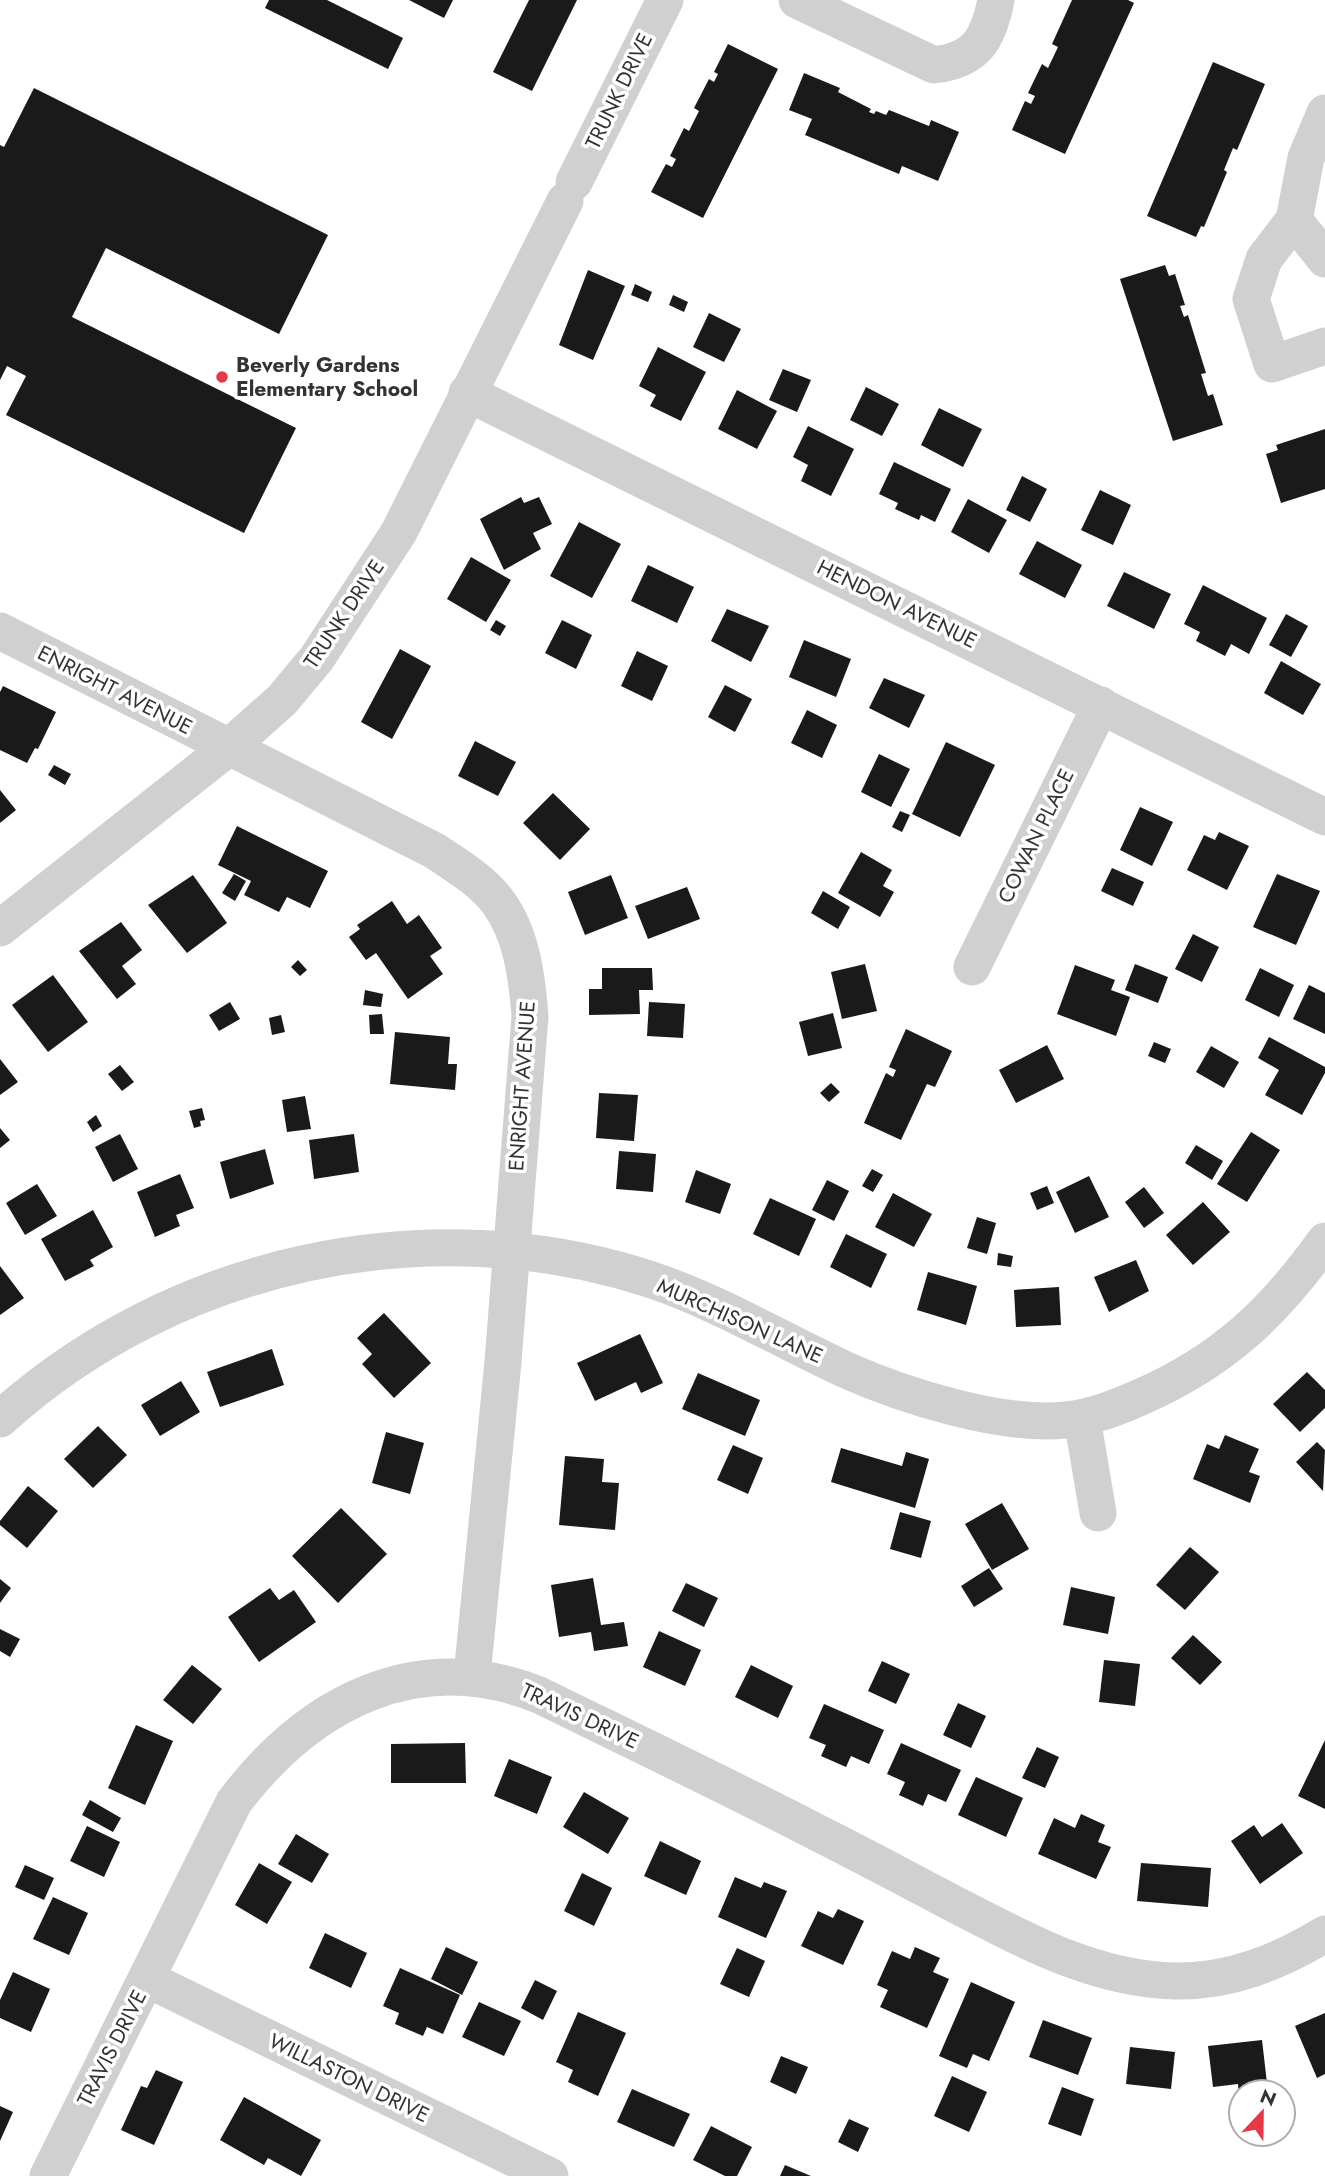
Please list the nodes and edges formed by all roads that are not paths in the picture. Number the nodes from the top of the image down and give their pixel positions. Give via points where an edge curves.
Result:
1 (664, 0) edge
2 (797, 0) edge
3 (996, 0) edge
4 (1325, 113) edge
5 (1294, 220) junction
6 (1325, 259) edge
7 (1325, 346) edge
8 (467, 393) junction
9 (0, 631) edge
10 (1101, 705) junction
11 (228, 748) junction
12 (1325, 817) edge
13 (0, 928) edge
14 (972, 967) dead end
15 (1325, 1241) edge
16 (510, 1252) junction
17 (1082, 1418) junction
18 (0, 1419) edge
19 (1098, 1513) dead end
20 (472, 1676) junction
21 (1325, 1934) edge
22 (147, 1979) junction
23 (48, 2176) edge
24 (550, 2176) edge

1 - 8 street, TRUNK DRIVE
2 - 3 street via 934,65 958,62 978,46 991,23
4 - 5 street via 1306,158
5 - 6 street
5 - 7 street via 1264,259 1251,299 1272,364
8 - 10 street, HENDON AVENUE
8 - 11 street, TRUNK DRIVE via 399,532 317,658 282,701
9 - 11 street, ENRIGHT AVENUE
10 - 12 street, HENDON AVENUE
10 - 14 street, COWAN PLACE
11 - 13 street, TRUNK DRIVE
11 - 16 street, ENRIGHT AVENUE via 435,851 499,902 519,946 530,1016
15 - 17 street, MURCHISON LANE via 1294,1284 1219,1354 1178,1380
16 - 17 street, MURCHISON LANE via 586,1262 653,1281 740,1315 848,1370 905,1392 1030,1421
16 - 18 street, MURCHISON LANE via 420,1247 360,1253 288,1266 226,1284 99,1342
16 - 20 street, ENRIGHT AVENUE
17 - 19 street
20 - 21 street, TRAVIS DRIVE via 510,1683 539,1695 1045,1951 1086,1967 1176,1981 1216,1978 1255,1969
20 - 22 street, TRAVIS DRIVE via 398,1685 356,1698 317,1717 291,1738 260,1767 234,1802
22 - 23 street, TRAVIS DRIVE
22 - 24 street, WILLASTON DRIVE

